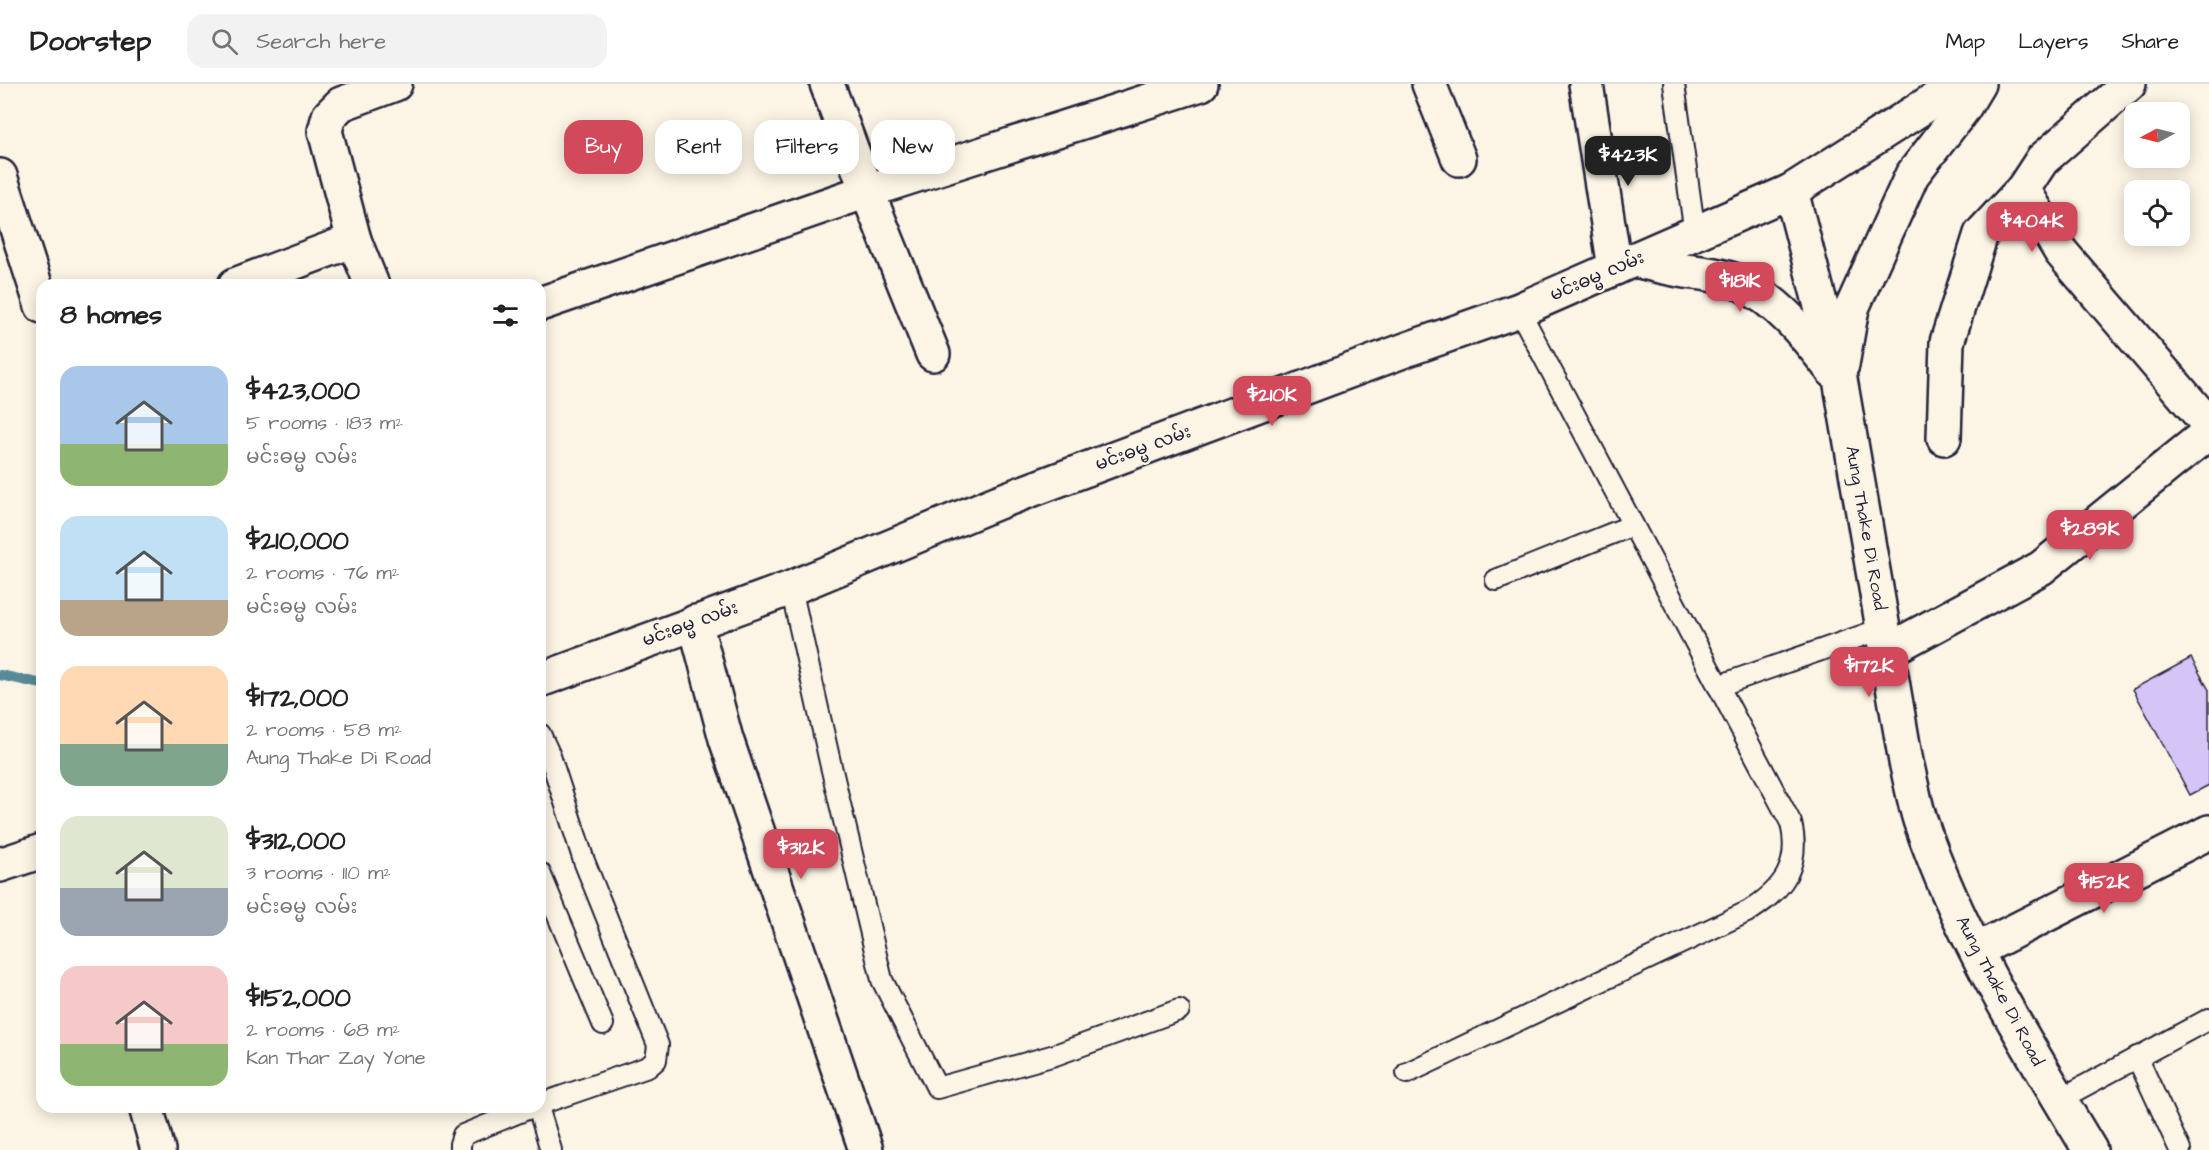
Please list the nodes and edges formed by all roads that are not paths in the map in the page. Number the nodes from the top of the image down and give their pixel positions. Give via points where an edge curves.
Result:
1 (395, 84) edge
2 (827, 84) edge
3 (1201, 84) edge
4 (1429, 84) edge
5 (1586, 84) edge
6 (1674, 84) edge
7 (1959, 84) edge
8 (1978, 84) edge
9 (2129, 84) edge
10 (1459, 159) dead end
11 (0, 176) edge
12 (2023, 189) junction
13 (867, 191) junction
14 (1791, 191) junction
15 (1695, 234) junction
16 (354, 240) junction
17 (1625, 264) junction
18 (251, 279) edge
19 (370, 279) edge
20 (36, 287) edge
21 (546, 302) edge
22 (1519, 310) junction
23 (933, 354) dead end
24 (1840, 379) junction
25 (2209, 425) edge
26 (2209, 432) edge
27 (1944, 438) dead end
28 (1633, 525) junction
29 (1496, 580) dead end
30 (791, 588) junction
31 (695, 622) junction
32 (1886, 639) junction
33 (546, 678) edge
34 (1718, 686) junction
35 (546, 747) edge
36 (2209, 832) edge
37 (36, 853) edge
38 (0, 865) edge
39 (546, 887) edge
40 (1977, 950) junction
41 (1179, 1010) dead end
42 (2209, 1020) edge
43 (603, 1024) dead end
44 (2137, 1057) junction
45 (1407, 1073) dead end
46 (2060, 1099) junction
47 (546, 1103) edge
48 (148, 1113) edge
49 (517, 1113) edge
50 (541, 1113) edge
51 (158, 1150) edge
52 (460, 1150) edge
53 (551, 1150) edge
54 (866, 1150) edge
55 (2090, 1150) edge
56 (2180, 1150) edge

1 - 16 street via 341,104 329,116 326,130
2 - 13 street
3 - 13 street
4 - 10 street
5 - 17 street
6 - 15 lane
7 - 14 street, မင်းဓမ္မ လမ်း
8 - 24 street via 1912,175 1852,308
9 - 12 street via 2042,160
11 - 20 street
12 - 25 street via 2061,252
12 - 27 street via 1981,234 1947,342
13 - 21 street
13 - 23 street
14 - 15 street, မင်းဓမ္မ လမ်း
14 - 24 street, Aung Thake Di Road
15 - 17 street, မင်းဓမ္မ လမ်း
16 - 18 street
16 - 19 street
17 - 22 street, မင်းဓမ္မ လမ်း
17 - 24 street via 1709,273 1739,282 1798,326
22 - 28 lane
22 - 30 street, မင်းဓမ္မ လမ်း via 996,503
24 - 32 street, Aung Thake Di Road
26 - 32 street via 2041,568
28 - 29 lane
28 - 34 lane
30 - 31 street, မင်းဓမ္မ လမ်း
30 - 41 lane via 882,980 937,1089 1055,1055
31 - 33 street, မင်းဓမ္မ လမ်း
31 - 54 street via 726,739
32 - 34 lane
32 - 40 street, Aung Thake Di Road via 1919,819 1959,917
34 - 45 lane via 1791,823 1795,841 1792,865 1782,884 1749,911
35 - 47 lane via 584,861 658,1045 656,1060 648,1067
36 - 40 street
37 - 38 street
39 - 43 lane
40 - 46 street, Aung Thake Di Road
42 - 44 lane
44 - 46 lane
44 - 56 lane
46 - 55 street, Aung Thake Di Road
48 - 51 street
49 - 52 lane via 463,1135
50 - 53 lane

